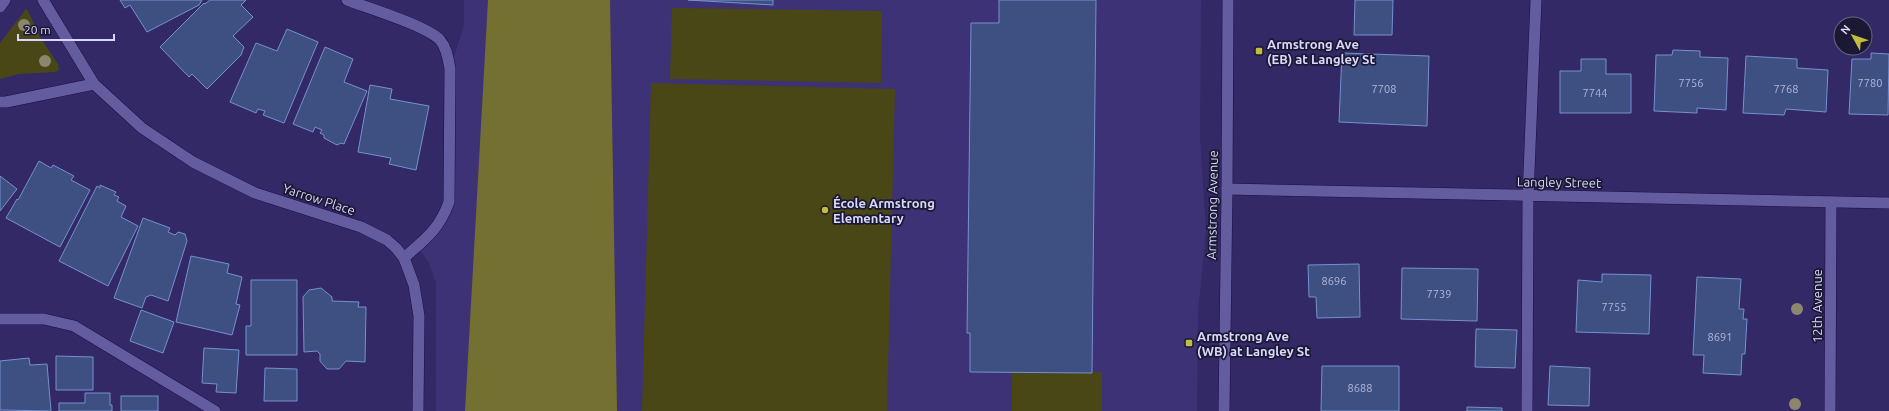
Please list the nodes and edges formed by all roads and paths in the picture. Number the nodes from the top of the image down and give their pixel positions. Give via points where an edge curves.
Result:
1 (5, 0) edge
2 (43, 0) edge
3 (347, 0) edge
4 (1228, 0) edge
5 (1536, 0) edge
6 (0, 6) edge
7 (94, 84) junction
8 (0, 102) edge
9 (1227, 188) junction
10 (1528, 196) junction
11 (1831, 202) junction
12 (1889, 203) edge
13 (404, 258) junction
14 (0, 319) edge
15 (215, 411) edge
16 (418, 411) edge
17 (1224, 411) edge
18 (1527, 411) edge
19 (1830, 411) edge

1 - 6 street
2 - 7 street, Yarrow Place
3 - 13 street via 429,32 440,41 448,53 449,202 436,229
4 - 9 street, Armstrong Avenue
5 - 10 street
7 - 8 street
7 - 13 street, Yarrow Place via 142,128 193,162 255,193 361,228 387,240
9 - 10 street, Langley Street
9 - 17 street, Armstrong Avenue
10 - 11 street, Langley Street
10 - 18 street
11 - 12 street, Langley Street
11 - 19 street, 12th Avenue
13 - 16 street, Yarrow Place via 414,285 419,316
14 - 15 street via 44,319 74,326

